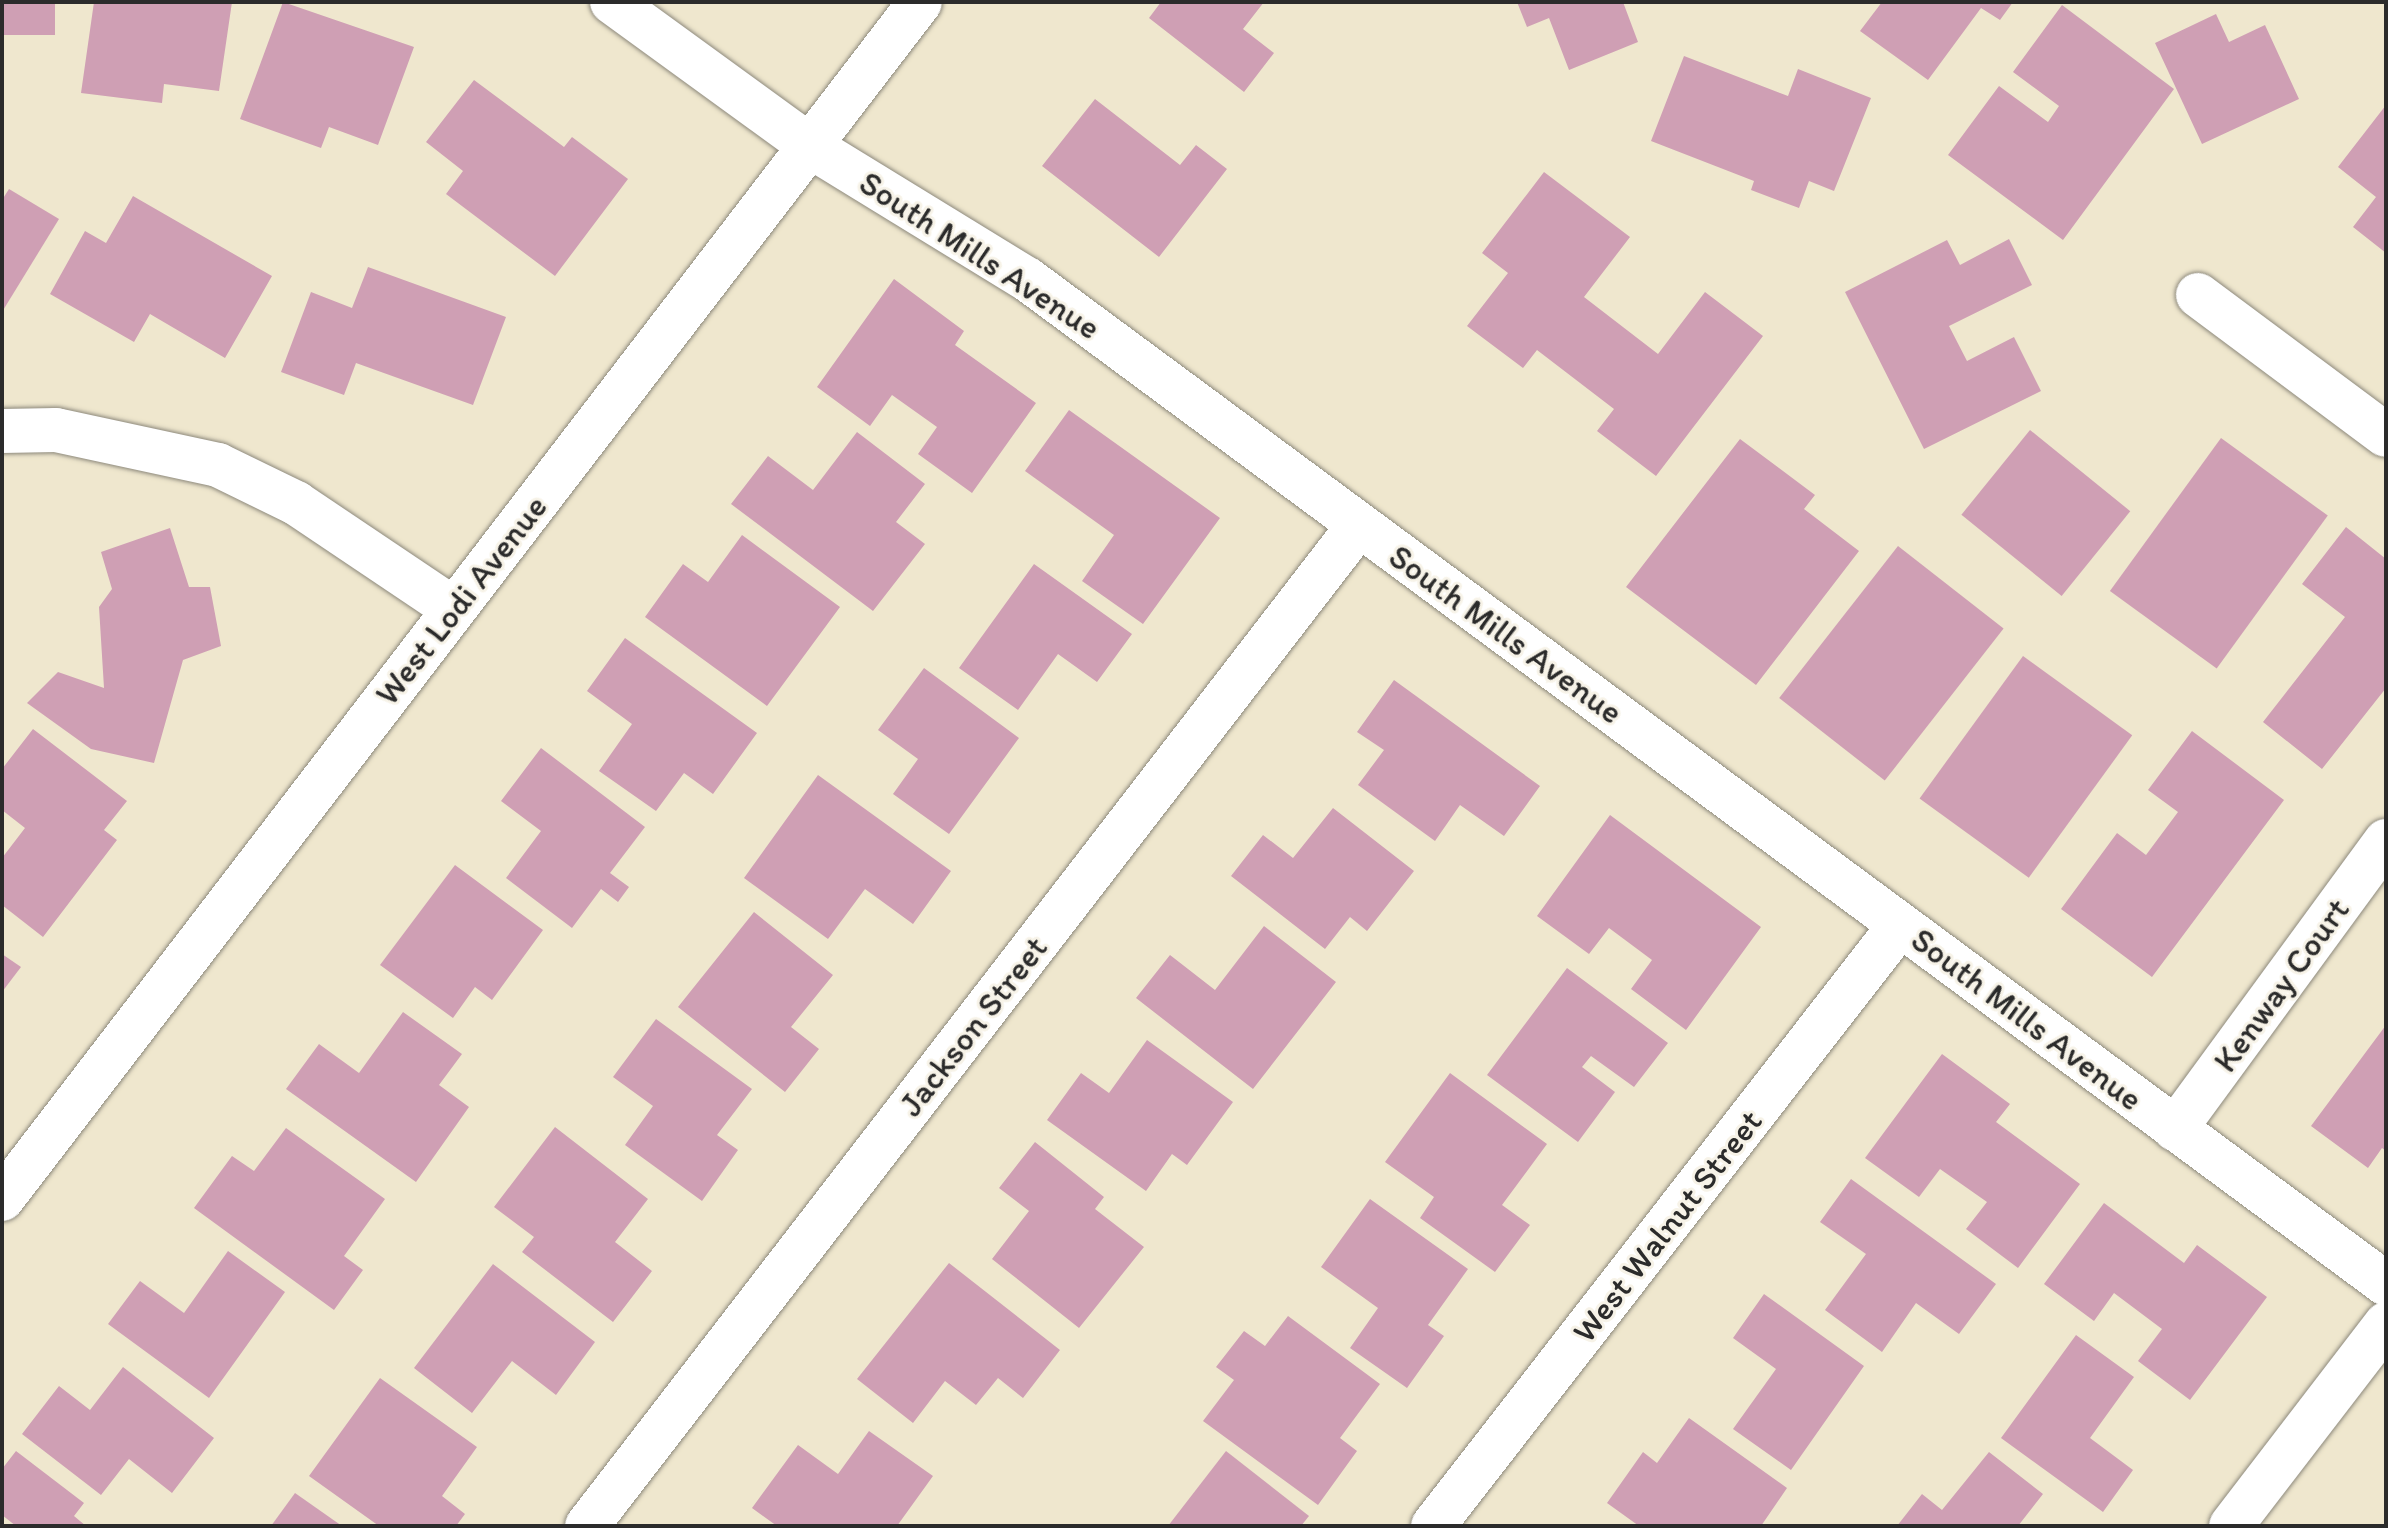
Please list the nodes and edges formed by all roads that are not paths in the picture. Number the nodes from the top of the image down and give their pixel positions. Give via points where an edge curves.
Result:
1 (612, 2) edge
2 (920, 2) edge
3 (813, 148) junction
4 (2198, 295) dead end
5 (2, 431) edge
6 (2386, 435) edge
7 (1359, 525) junction
8 (454, 609) junction
9 (2386, 841) edge
10 (1900, 925) junction
11 (2175, 1129) junction
12 (2, 1199) edge
13 (2386, 1284) edge
14 (2386, 1324) edge
15 (587, 1526) edge
16 (1433, 1526) edge
17 (2231, 1526) edge

1 - 3 street, South Mills Avenue
2 - 3 street, West Lodi Avenue
3 - 7 street, South Mills Avenue via 1027,279
3 - 8 street, West Lodi Avenue
4 - 6 street
5 - 8 street via 56,430 218,465 296,503
7 - 10 street, South Mills Avenue
7 - 15 street, Jackson Street
8 - 12 street, West Lodi Avenue
9 - 11 street, Kenway Court
10 - 11 street, South Mills Avenue
10 - 16 street, West Walnut Street
11 - 13 street, South Mills Avenue
14 - 17 street

